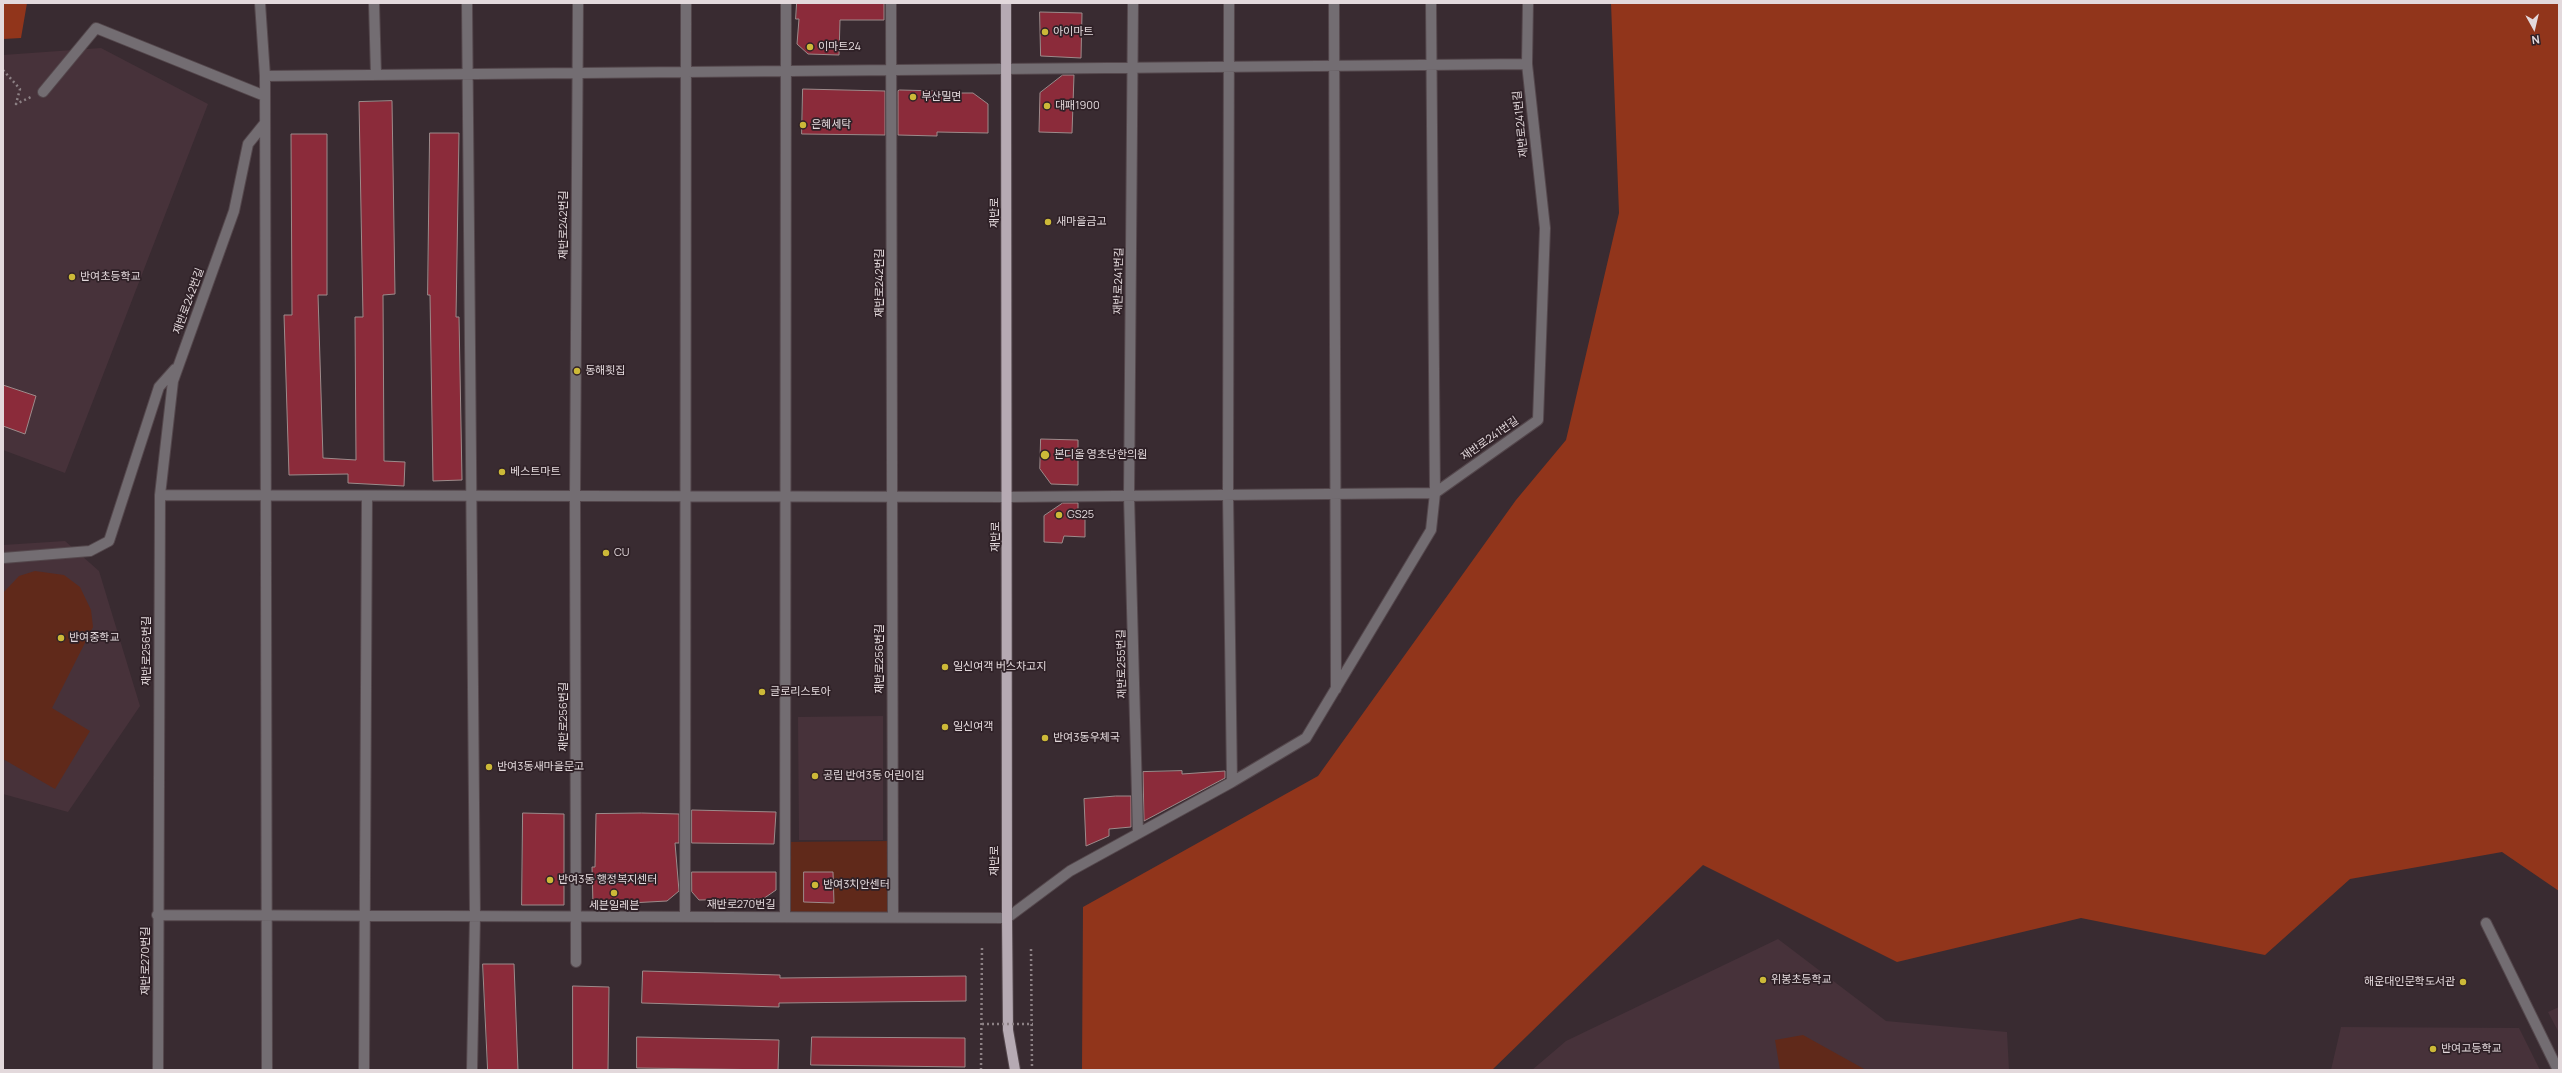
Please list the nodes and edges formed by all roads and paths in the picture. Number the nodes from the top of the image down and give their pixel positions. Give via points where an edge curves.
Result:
1 (260, 3) edge
2 (374, 3) edge
3 (467, 3) edge
4 (578, 3) edge
5 (686, 3) edge
6 (786, 3) edge
7 (891, 3) edge
8 (1006, 3) edge
9 (1133, 3) edge
10 (1229, 3) edge
11 (1334, 3) edge
12 (1431, 3) edge
13 (1528, 3) edge
14 (1527, 64) junction
15 (1431, 65) junction
16 (1334, 66) junction
17 (1134, 67) junction
18 (1229, 67) junction
19 (1006, 68) junction
20 (3, 70) edge
21 (891, 70) junction
22 (785, 71) junction
23 (685, 72) junction
24 (577, 73) junction
25 (468, 74) junction
26 (376, 75) junction
27 (265, 76) junction
28 (43, 92) joint
29 (265, 96) junction
30 (265, 122) junction
31 (178, 366) junction
32 (1435, 493) junction
33 (1334, 494) junction
34 (1228, 495) junction
35 (160, 496) junction
36 (267, 496) junction
37 (366, 496) junction
38 (472, 496) junction
39 (575, 496) junction
40 (685, 496) junction
41 (1129, 496) junction
42 (784, 497) junction
43 (892, 497) junction
44 (1008, 497) junction
45 (3, 558) edge
46 (1336, 689) junction
47 (1232, 782) junction
48 (1138, 832) junction
49 (157, 915) junction
50 (268, 915) junction
51 (366, 916) junction
52 (475, 916) junction
53 (576, 916) junction
54 (685, 916) junction
55 (785, 917) junction
56 (893, 917) junction
57 (1007, 918) junction
58 (2486, 923) dead end
59 (982, 947) dead end
60 (1031, 949) dead end
61 (576, 962) dead end
62 (982, 1024) junction
63 (1033, 1024) junction
64 (158, 1070) edge
65 (267, 1070) edge
66 (364, 1070) edge
67 (472, 1070) edge
68 (981, 1070) edge
69 (1015, 1070) edge
70 (1032, 1070) edge
71 (2558, 1070) edge

1 - 27 street
2 - 26 street
3 - 25 street
4 - 24 street, 재반로242번길
5 - 23 street
6 - 22 street
7 - 21 street, 재반로242번길
8 - 19 main road, 재반로
9 - 17 street, 재반로241번길
10 - 18 street
11 - 16 street
12 - 15 street
13 - 14 street
14 - 15 street
14 - 32 street, 재반로241번길 via 1545,228 1538,420
15 - 16 street
15 - 32 street
16 - 18 street
16 - 33 street
17 - 18 street
17 - 19 street
17 - 41 street, 재반로241번길
18 - 34 street
19 - 21 street
19 - 44 main road, 재반로
20 - 28 path via 20,89 16,104
21 - 22 street
21 - 43 street, 재반로242번길
22 - 23 street
22 - 42 street
23 - 24 street
23 - 40 street
24 - 25 street
24 - 39 street, 재반로242번길
25 - 26 street
25 - 38 street
26 - 27 street
27 - 29 street
28 - 29 street via 96,28
29 - 30 street
30 - 31 street, 재반로242번길 via 248,144 234,211
30 - 36 street
31 - 35 street, 재반로242번길 via 173,381
31 - 45 street via 159,387 108,541 90,551
32 - 33 street
32 - 46 street via 1431,530
33 - 34 street
33 - 46 street
34 - 41 street
34 - 47 street
35 - 36 street
35 - 49 street, 재반로256번길
36 - 37 street
36 - 50 street
37 - 38 street
37 - 51 street
38 - 39 street
38 - 52 street
39 - 40 street
39 - 53 street, 재반로256번길
40 - 42 street
40 - 54 street
41 - 44 street
41 - 48 street, 재반로255번길
42 - 43 street
42 - 55 street
43 - 44 street
43 - 56 street, 재반로256번길
44 - 57 main road, 재반로
46 - 47 street via 1306,738
47 - 48 street
48 - 57 street via 1070,871
49 - 50 street, 재반로270번길
49 - 64 street, 재반로270번길
50 - 51 street, 재반로270번길
50 - 65 street
51 - 52 street, 재반로270번길
51 - 66 street
52 - 53 street, 재반로270번길
52 - 67 street
53 - 54 street, 재반로270번길
53 - 61 street, 재반로256번길
54 - 55 street, 재반로270번길
55 - 56 street, 재반로270번길
56 - 57 street, 재반로270번길
57 - 69 main road, 재반로 via 1008,1030
58 - 71 street
59 - 62 path
60 - 63 path
62 - 63 path, bridge
62 - 68 path
63 - 70 path

